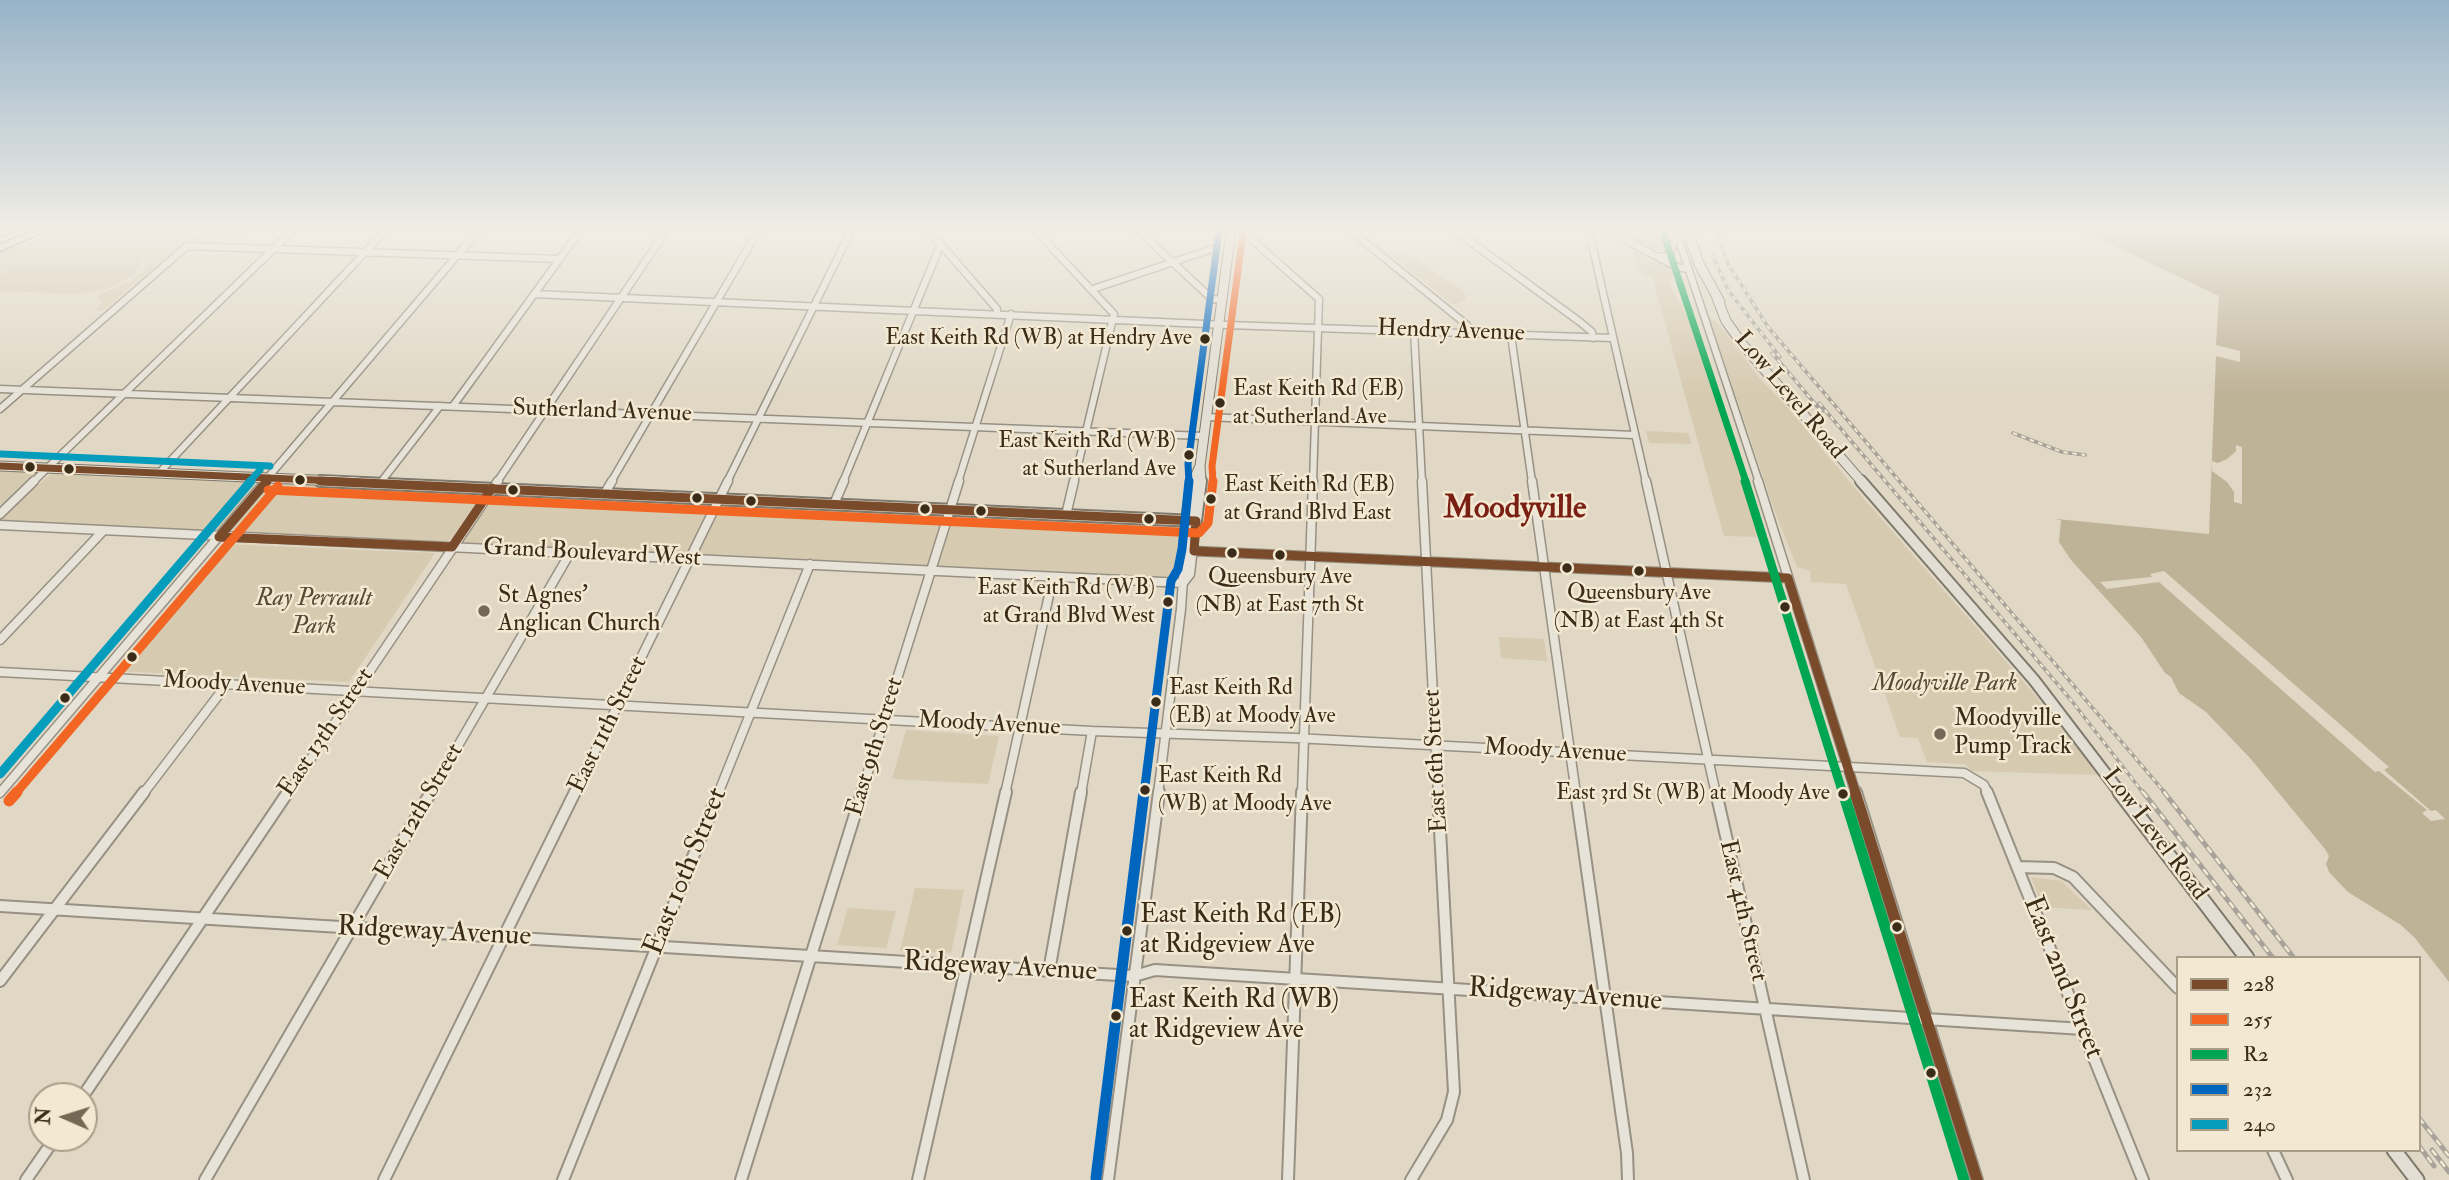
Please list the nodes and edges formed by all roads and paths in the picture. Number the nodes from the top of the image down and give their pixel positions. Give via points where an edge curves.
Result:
1 (138, 286) edge
2 (236, 286) edge
3 (333, 286) edge
4 (432, 286) edge
5 (540, 286) edge
6 (629, 286) edge
7 (726, 286) edge
8 (824, 286) edge
9 (922, 286) edge
10 (976, 286) edge
11 (1090, 286) edge
12 (1102, 286) edge
13 (1198, 286) edge
14 (1224, 286) edge
15 (1307, 286) edge
16 (1419, 286) edge
17 (1531, 286) edge
18 (1601, 286) edge
19 (1694, 286) edge
20 (1711, 286) edge
21 (1093, 289) junction
22 (534, 294) junction
23 (621, 298) junction
24 (1222, 300) junction
25 (717, 302) junction
26 (814, 306) junction
27 (912, 310) junction
28 (997, 314) junction
29 (1011, 314) junction
30 (1113, 319) junction
31 (1218, 324) junction
32 (1317, 327) junction
33 (1414, 331) junction
34 (1470, 333) junction
35 (1511, 335) junction
36 (1593, 338) junction
37 (1612, 338) junction
38 (0, 389) edge
39 (22, 390) junction
40 (125, 393) junction
41 (229, 397) junction
42 (335, 401) junction
43 (440, 406) junction
44 (453, 406) junction
45 (0, 409) edge
46 (546, 410) junction
47 (651, 414) junction
48 (1206, 417) junction
49 (759, 419) junction
50 (1314, 422) junction
51 (866, 424) junction
52 (1420, 426) junction
53 (976, 427) junction
54 (1525, 430) junction
55 (1086, 432) junction
56 (1633, 435) junction
57 (1204, 436) junction
58 (0, 466) edge
59 (48, 468) junction
60 (159, 473) junction
61 (269, 478) junction
62 (381, 482) junction
63 (492, 488) junction
64 (605, 493) junction
65 (719, 498) junction
66 (834, 504) junction
67 (950, 509) junction
68 (0, 514) edge
69 (1066, 515) junction
70 (1192, 521) junction
71 (0, 525) edge
72 (103, 531) junction
73 (1185, 536) junction
74 (219, 537) junction
75 (452, 547) junction
76 (1194, 551) junction
77 (570, 553) junction
78 (1309, 555) junction
79 (690, 558) junction
80 (1426, 561) junction
81 (1183, 562) junction
82 (810, 564) junction
83 (1544, 566) junction
84 (931, 570) junction
85 (1665, 573) junction
86 (1053, 577) junction
87 (1788, 578) junction
88 (1184, 583) junction
89 (0, 640) edge
90 (0, 672) edge
91 (99, 677) junction
92 (227, 684) junction
93 (356, 691) junction
94 (486, 697) junction
95 (618, 705) junction
96 (751, 712) junction
97 (884, 720) junction
98 (1021, 727) junction
99 (1092, 732) junction
100 (1166, 734) junction
101 (1303, 739) junction
102 (1436, 746) junction
103 (1570, 753) junction
104 (1708, 760) junction
105 (1848, 768) junction
106 (1977, 779) joint
107 (0, 793) edge
108 (2018, 867) junction
109 (0, 906) edge
110 (54, 909) junction
111 (203, 919) junction
112 (352, 928) junction
113 (505, 936) junction
114 (656, 948) junction
115 (2245, 956) edge
116 (810, 957) junction
117 (966, 967) junction
118 (1049, 971) junction
119 (1134, 976) junction
120 (1294, 979) junction
121 (0, 981) edge
122 (2176, 986) edge
123 (1448, 989) junction
124 (1604, 998) junction
125 (1764, 1009) junction
126 (1926, 1019) junction
127 (2082, 1029) junction
128 (92, 1082) edge
129 (45, 1152) edge
130 (2274, 1152) edge
131 (2396, 1152) edge
132 (27, 1179) edge
133 (205, 1180) edge
134 (384, 1180) edge
135 (563, 1180) edge
136 (741, 1180) edge
137 (918, 1180) edge
138 (1108, 1180) edge
139 (1288, 1180) edge
140 (1411, 1180) edge
141 (1628, 1180) edge
142 (1804, 1180) edge
143 (1977, 1180) edge
144 (2143, 1180) edge
145 (2287, 1180) edge
146 (2417, 1180) edge

1 - 39 street
2 - 40 street
3 - 41 street
4 - 42 street
5 - 22 street
6 - 23 street, East 13th Street
7 - 25 street
8 - 26 street, East 11th Street
9 - 27 street
10 - 28 street
11 - 21 street
12 - 21 street
13 - 24 street via 1212,299
14 - 24 main road
15 - 32 street via 1317,295
16 - 34 street via 1467,325
17 - 36 street via 1592,332
18 - 37 street, East 4th Street
19 - 87 street
20 - 115 main road, Low Level Road via 1743,345 2034,680
21 - 30 street via 1113,312
22 - 23 street, Hendry Avenue
22 - 44 street
23 - 25 street, Hendry Avenue
23 - 46 street, East 13th Street
24 - 31 main road
25 - 26 street, Hendry Avenue
25 - 47 street
26 - 27 street, Hendry Avenue
26 - 49 street, East 11th Street
27 - 28 street, Hendry Avenue
27 - 51 street
28 - 29 street, Hendry Avenue
29 - 30 street, Hendry Avenue
29 - 53 street, East 9th Street
30 - 31 street, Hendry Avenue
30 - 55 street
31 - 32 street, Hendry Avenue
31 - 48 main road
32 - 33 street, Hendry Avenue
32 - 50 street
33 - 34 street, Hendry Avenue
33 - 52 street, East 6th Street
34 - 35 street, Hendry Avenue
35 - 36 street, Hendry Avenue
35 - 54 street
36 - 37 street, Hendry Avenue
37 - 56 street, East 4th Street
38 - 39 street, Sutherland Avenue
39 - 40 street, Sutherland Avenue
39 - 45 street
40 - 41 street, Sutherland Avenue
40 - 59 street
41 - 42 street, Sutherland Avenue
41 - 60 street
42 - 43 street, Sutherland Avenue
42 - 61 street
43 - 44 street, Sutherland Avenue
43 - 62 street
44 - 46 street, Sutherland Avenue
46 - 47 street, Sutherland Avenue
46 - 63 street, East 13th Street
47 - 49 street, Sutherland Avenue
47 - 64 street
48 - 50 street
48 - 57 main road
49 - 51 street, Sutherland Avenue
49 - 65 street, East 11th Street
50 - 52 street
50 - 78 street
51 - 53 street, Sutherland Avenue
51 - 66 street
52 - 54 street
52 - 80 street, East 6th Street
53 - 55 street, Sutherland Avenue
53 - 67 street, East 9th Street
54 - 56 street
54 - 83 street
55 - 57 street, Sutherland Avenue
55 - 69 street
56 - 85 street, East 4th Street
57 - 70 main road via 1201,484
58 - 59 main road
59 - 60 main road
59 - 68 street
60 - 61 main road
61 - 62 main road
61 - 74 street
62 - 63 main road
63 - 64 main road
63 - 75 street, East 13th Street
64 - 65 main road
65 - 66 main road
65 - 79 street, East 11th Street
66 - 67 main road
67 - 69 main road
67 - 84 street, East 9th Street
69 - 70 main road
70 - 73 street
70 - 76 street
71 - 72 street, Grand Boulevard West
72 - 74 street, Grand Boulevard West
72 - 89 street
73 - 76 street
73 - 81 street
74 - 75 street, Grand Boulevard West
74 - 91 street
75 - 77 street, Grand Boulevard West
75 - 93 street, East 13th Street
76 - 78 street
76 - 81 street
76 - 88 street
77 - 79 street, Grand Boulevard West
77 - 94 street, East 12th Street
78 - 80 street
78 - 101 street
79 - 82 street, Grand Boulevard West
79 - 95 street, East 11th Street
80 - 83 street
80 - 102 street, East 6th Street
81 - 88 street
82 - 84 street, Grand Boulevard West
82 - 96 street, East 10th Street
83 - 85 street
83 - 103 street
84 - 86 street, Grand Boulevard West
84 - 97 street, East 9th Street
85 - 87 street
85 - 104 street, East 4th Street
86 - 88 street, Grand Boulevard West
86 - 98 street
87 - 105 street
88 - 100 street
90 - 91 street, Moody Avenue
91 - 92 street, Moody Avenue
91 - 107 street
92 - 93 street, Moody Avenue
92 - 110 street
93 - 94 street, Moody Avenue
93 - 111 street, East 13th Street
94 - 95 street, Moody Avenue
94 - 112 street, East 12th Street
95 - 96 street, Moody Avenue
95 - 113 street, East 11th Street
96 - 97 street, Moody Avenue
96 - 114 street, East 10th Street
97 - 98 street, Moody Avenue
97 - 116 street, East 9th Street
98 - 99 street, Moody Avenue
98 - 117 street
99 - 100 street, Moody Avenue
99 - 118 street
100 - 101 street, Moody Avenue
100 - 119 street
101 - 102 street, Moody Avenue
101 - 120 street
102 - 103 street, Moody Avenue
102 - 123 street, East 6th Street
103 - 104 street, Moody Avenue
103 - 124 street
104 - 105 street, Moody Avenue
104 - 125 street, East 4th Street
105 - 106 street, Moody Avenue via 1964,773
105 - 126 street
106 - 108 street, East 2nd Street via 1984,785
108 - 122 street via 2054,868 2073,877
108 - 127 street, East 2nd Street
109 - 110 street, Ridgeway Avenue
110 - 111 street, Ridgeway Avenue
110 - 121 street
111 - 112 street, Ridgeway Avenue
111 - 128 street, East 13th Street
112 - 113 street, Ridgeway Avenue
112 - 133 street, East 12th Street
113 - 114 street, Ridgeway Avenue
113 - 134 street, East 11th Street
114 - 116 street, Ridgeway Avenue
114 - 135 street, East 10th Street
116 - 117 street, Ridgeway Avenue
116 - 136 street, East 9th Street
117 - 118 street, Ridgeway Avenue
117 - 137 street
118 - 119 street, Ridgeway Avenue
119 - 120 street, Ridgeway Avenue via 1155,970
119 - 138 street
120 - 123 street, Ridgeway Avenue
120 - 139 street
123 - 124 street, Ridgeway Avenue
123 - 140 street, East 6th Street via 1453,1100 1447,1120
124 - 125 street, Ridgeway Avenue
124 - 141 street
125 - 126 street, Ridgeway Avenue
125 - 142 street, East 4th Street
126 - 127 street, Ridgeway Avenue
126 - 143 street
127 - 144 street, East 2nd Street
129 - 132 street
130 - 145 street
131 - 146 main road

